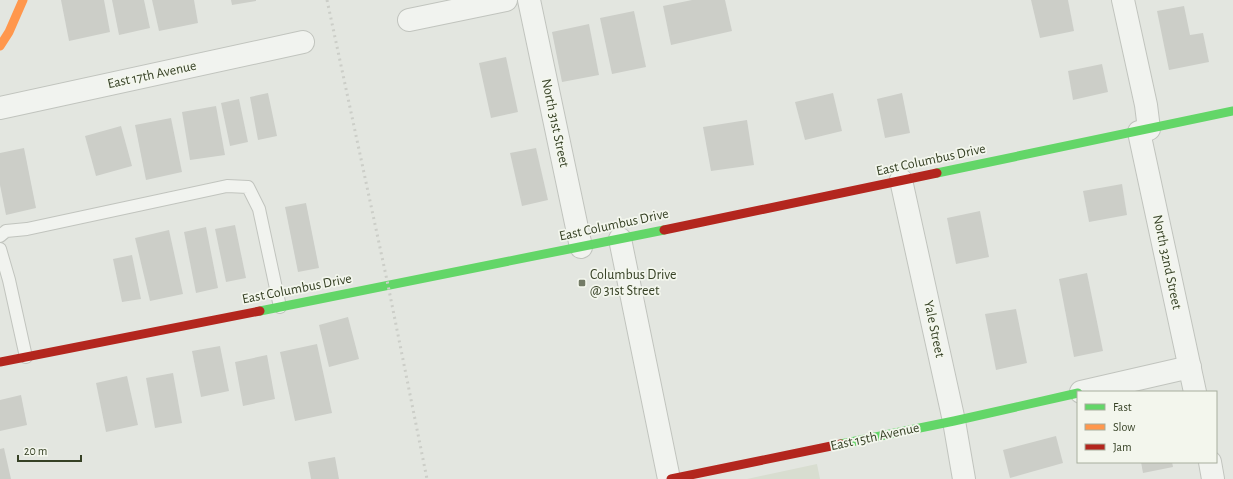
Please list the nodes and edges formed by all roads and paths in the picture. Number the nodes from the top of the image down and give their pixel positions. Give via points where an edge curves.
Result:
1 (23, 0) edge
2 (506, 0) edge
3 (529, 0) edge
4 (1123, 0) edge
5 (409, 20) dead end
6 (303, 42) dead end
7 (0, 46) edge
8 (0, 108) edge
9 (1233, 111) edge
10 (1144, 130) junction
11 (901, 180) junction
12 (0, 236) edge
13 (620, 239) junction
14 (581, 247) junction
15 (0, 249) edge
16 (280, 307) junction
17 (26, 357) junction
18 (0, 362) edge
19 (1190, 367) junction
20 (1083, 391) edge
21 (1195, 391) edge
22 (1077, 392) edge
23 (954, 421) junction
24 (1210, 463) edge
25 (670, 479) edge
26 (964, 479) edge
27 (1213, 479) edge

1 - 7 main road
2 - 5 street
3 - 14 street, North 31st Street
4 - 10 street, North 32nd Street via 1146,105
6 - 8 street, East 17th Avenue
9 - 10 main road, East Columbus Drive
10 - 11 main road, East Columbus Drive
10 - 19 street, North 32nd Street
11 - 13 main road, East Columbus Drive
11 - 23 street, Yale Street
12 - 16 lane via 6,231 26,230 227,186 248,187 259,209
13 - 14 main road, East Columbus Drive
13 - 25 street
14 - 16 main road, East Columbus Drive
15 - 17 lane
16 - 17 main road, East Columbus Drive
17 - 18 main road, East Columbus Drive
19 - 20 street, East 15th Avenue
19 - 21 street, North 32nd Street
22 - 23 main road, East 15th Avenue
23 - 25 main road, East 15th Avenue
23 - 26 street, Yale Street
24 - 27 street

